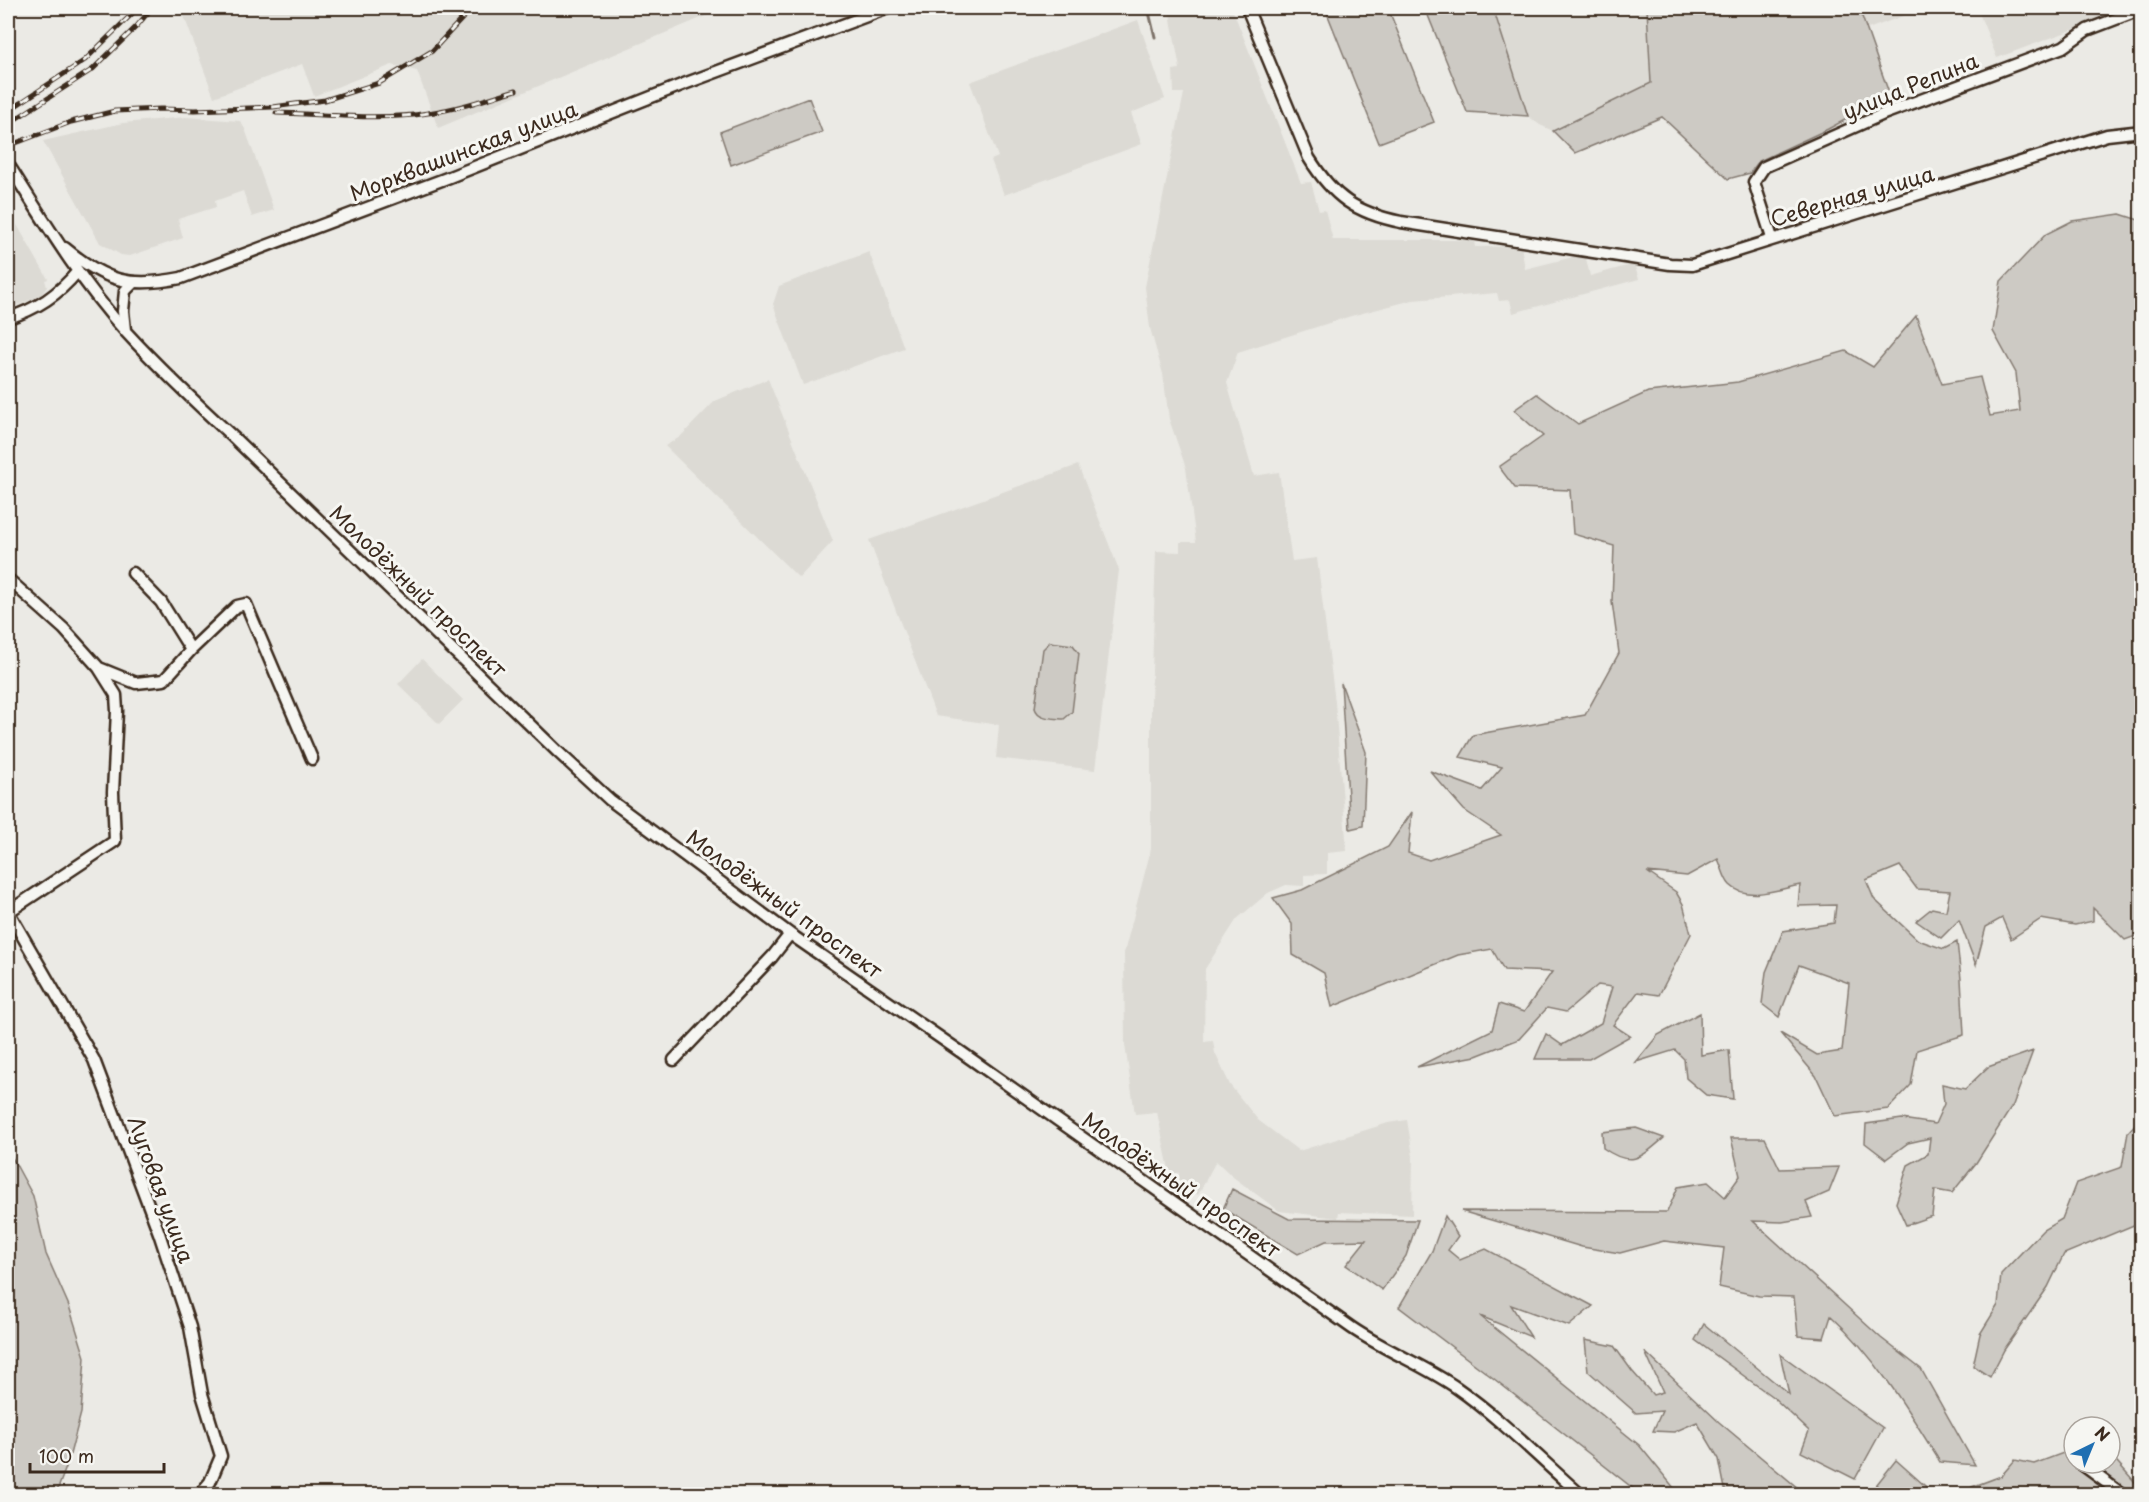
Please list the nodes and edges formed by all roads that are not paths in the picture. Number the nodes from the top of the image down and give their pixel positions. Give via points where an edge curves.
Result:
1 (888, 8) edge
2 (1247, 8) edge
3 (2142, 9) edge
4 (2142, 131) edge
5 (8, 164) edge
6 (1772, 238) junction
7 (56, 240) junction
8 (78, 271) junction
9 (133, 283) junction
10 (8, 318) edge
11 (125, 331) junction
12 (133, 573) dead end
13 (8, 579) edge
14 (191, 650) junction
15 (99, 668) junction
16 (312, 759) dead end
17 (8, 912) edge
18 (790, 934) junction
19 (674, 1060) dead end
20 (2096, 1475) edge
21 (200, 1494) edge
22 (1580, 1494) edge
23 (2122, 1494) edge

1 - 9 street, Морквашинская улица via 181,278
2 - 6 street, Северная улица via 1320,176 1346,202 1376,217 1670,264 1692,265
3 - 6 street, улица Репина via 2087,30 2063,47 1886,113 1764,167 1754,182
4 - 6 street, Северная улица via 2107,135
5 - 7 street, Молодёжный проспект
7 - 8 street, Молодёжный проспект
7 - 9 street, Морквашинская улица via 98,271
8 - 10 street via 45,302
8 - 11 street, Молодёжный проспект
9 - 11 street via 125,291
11 - 18 street, Молодёжный проспект via 594,787
12 - 14 street via 161,602
13 - 15 street
14 - 15 street via 164,680 136,683
14 - 16 street via 237,606 246,604
15 - 17 street via 116,695 115,841
17 - 21 street, Луговая улица via 94,1060 159,1233 190,1327 202,1394 221,1456
18 - 19 street
18 - 22 street, Молодёжный проспект via 1374,1343 1454,1386
20 - 23 street

